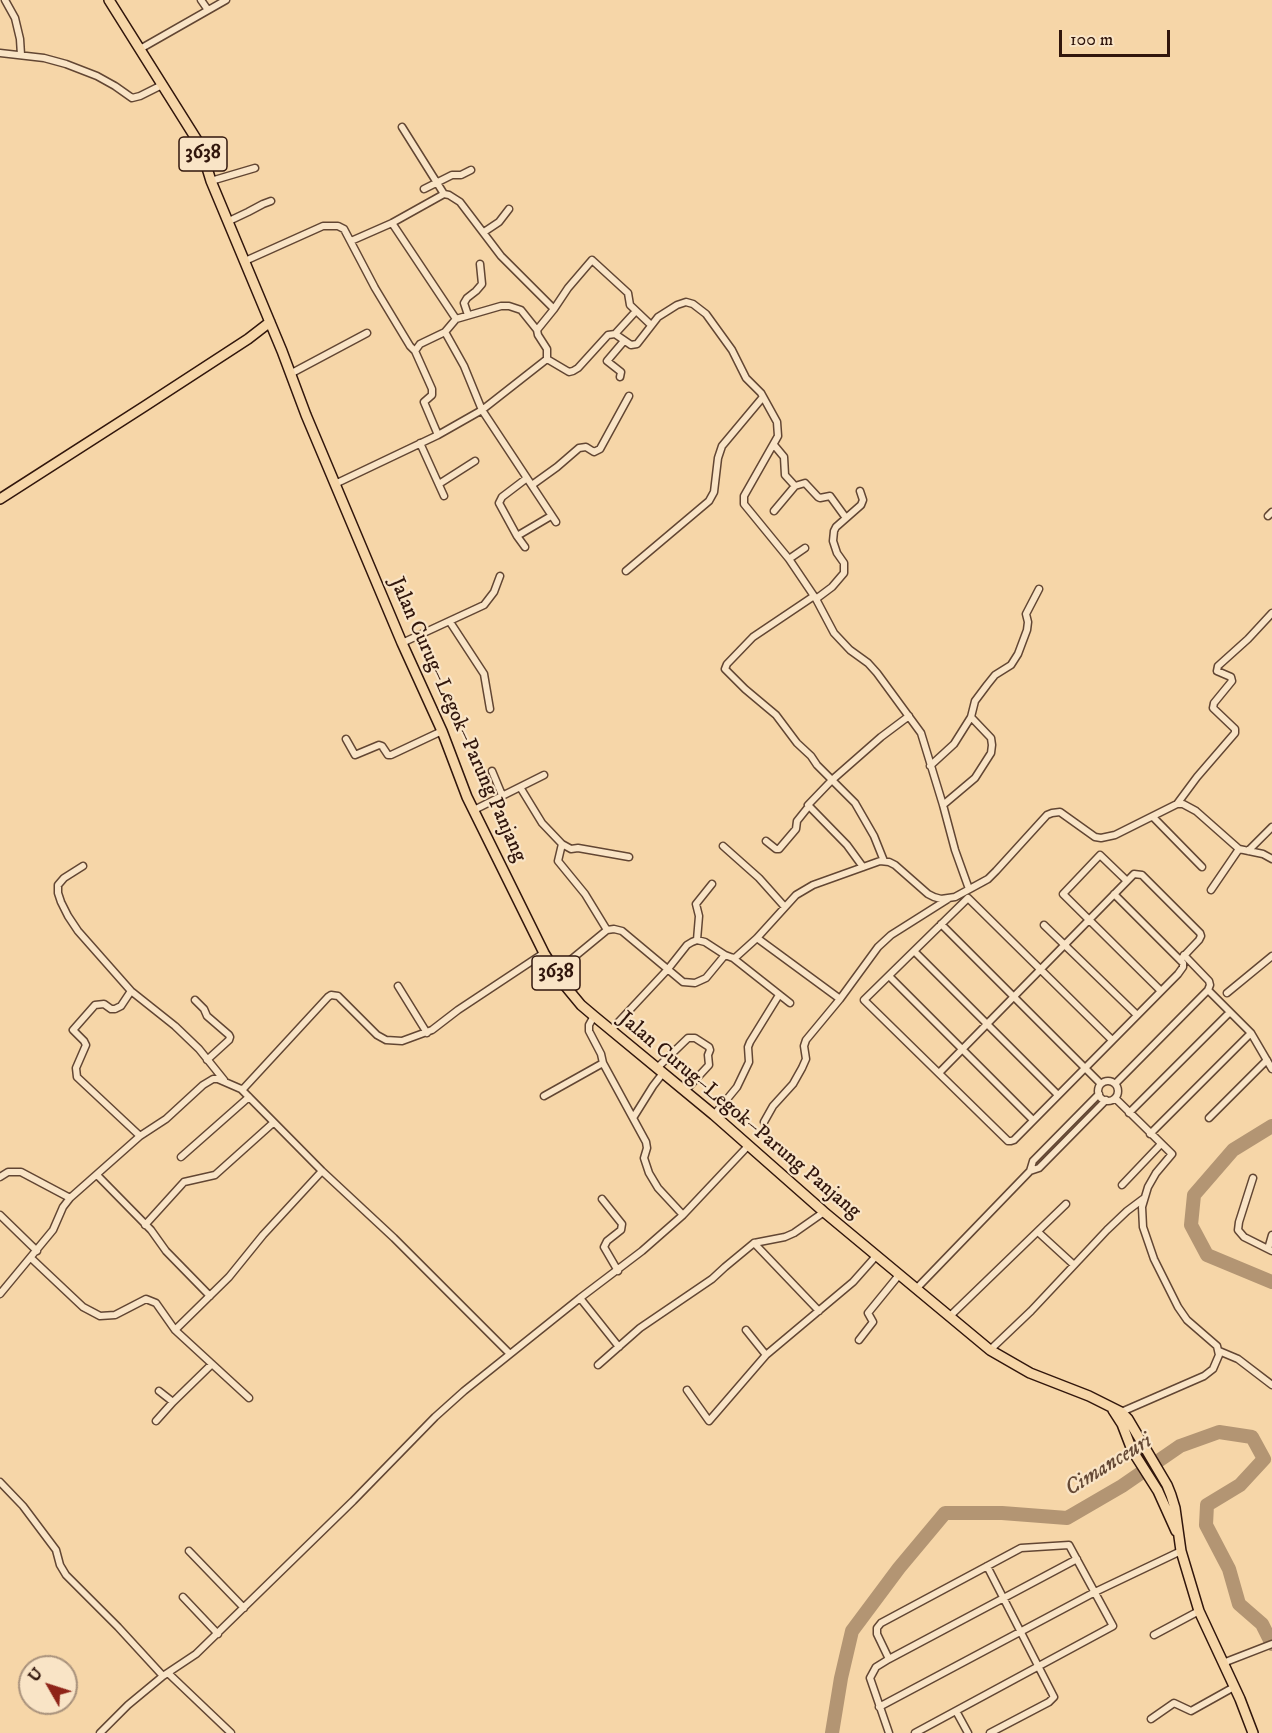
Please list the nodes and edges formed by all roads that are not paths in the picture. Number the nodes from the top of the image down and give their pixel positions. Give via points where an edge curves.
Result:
1 (109, 0) edge
2 (201, 0) edge
3 (225, 0) edge
4 (9, 1) edge
5 (208, 10) junction
6 (140, 49) junction
7 (0, 53) edge
8 (21, 55) junction
9 (162, 85) junction
10 (402, 127) dead end
11 (255, 168) dead end
12 (471, 170) dead end
13 (211, 181) junction
14 (436, 182) junction
15 (424, 189) dead end
16 (444, 194) junction
17 (271, 201) dead end
18 (509, 209) dead end
19 (229, 221) junction
20 (392, 223) junction
21 (484, 232) junction
22 (351, 241) junction
23 (245, 261) junction
24 (480, 264) dead end
25 (554, 309) junction
26 (636, 311) junction
27 (468, 315) junction
28 (456, 320) junction
29 (270, 322) junction
30 (651, 325) junction
31 (537, 330) junction
32 (367, 333) dead end
33 (445, 333) junction
34 (615, 334) junction
35 (624, 341) junction
36 (415, 351) junction
37 (547, 359) junction
38 (291, 374) junction
39 (620, 377) dead end
40 (629, 396) dead end
41 (763, 397) junction
42 (482, 410) junction
43 (438, 435) junction
44 (420, 443) junction
45 (774, 445) junction
46 (475, 461) dead end
47 (527, 478) junction
48 (335, 484) junction
49 (439, 484) junction
50 (532, 484) junction
51 (795, 486) junction
52 (860, 491) dead end
53 (444, 496) dead end
54 (0, 499) edge
55 (774, 511) dead end
56 (551, 516) junction
57 (846, 518) junction
58 (556, 522) dead end
59 (517, 536) junction
60 (525, 547) dead end
61 (805, 548) dead end
62 (789, 559) junction
63 (626, 571) dead end
64 (500, 576) dead end
65 (1039, 589) dead end
66 (815, 598) junction
67 (1272, 613) edge
68 (450, 622) junction
69 (402, 643) junction
70 (490, 709) dead end
71 (909, 716) junction
72 (971, 717) junction
73 (441, 731) junction
74 (346, 739) dead end
75 (930, 766) junction
76 (492, 771) dead end
77 (544, 775) dead end
78 (832, 780) junction
79 (520, 787) junction
80 (502, 795) junction
81 (1177, 804) junction
82 (944, 805) junction
83 (808, 806) junction
84 (474, 810) junction
85 (1153, 817) junction
86 (1272, 827) edge
87 (766, 841) dead end
88 (562, 844) junction
89 (723, 846) dead end
90 (1239, 849) junction
91 (1248, 851) junction
92 (629, 856) dead end
93 (1272, 859) edge
94 (884, 861) junction
95 (83, 866) dead end
96 (863, 867) junction
97 (1202, 867) dead end
98 (1127, 881) junction
99 (712, 884) dead end
100 (969, 889) junction
101 (1211, 890) dead end
102 (1114, 894) junction
103 (949, 898) junction
104 (784, 906) junction
105 (1089, 920) junction
106 (941, 924) junction
107 (1044, 925) dead end
108 (607, 930) junction
109 (757, 938) junction
110 (697, 940) junction
111 (1065, 945) junction
112 (914, 951) junction
113 (544, 953) junction
114 (725, 955) junction
115 (1272, 956) edge
116 (1182, 957) junction
117 (733, 958) junction
118 (668, 969) junction
119 (1040, 969) junction
120 (556, 972) junction
121 (889, 976) junction
122 (398, 986) dead end
123 (1208, 990) junction
124 (131, 991) junction
125 (1161, 991) junction
126 (1227, 993) dead end
127 (779, 995) junction
128 (1013, 997) junction
129 (840, 999) junction
130 (195, 1000) dead end
131 (790, 1003) dead end
132 (1230, 1012) junction
133 (1137, 1015) junction
134 (594, 1016) junction
135 (987, 1024) junction
136 (611, 1030) junction
137 (427, 1033) junction
138 (1251, 1033) junction
139 (1112, 1040) junction
140 (963, 1049) junction
141 (207, 1060) junction
142 (1267, 1060) junction
143 (603, 1063) junction
144 (1085, 1068) junction
145 (1272, 1069) edge
146 (660, 1071) junction
147 (939, 1073) junction
148 (224, 1080) junction
149 (1101, 1084) junction
150 (1116, 1084) junction
151 (241, 1089) junction
152 (685, 1091) junction
153 (1099, 1094) junction
154 (1058, 1095) junction
155 (544, 1096) dead end
156 (249, 1097) junction
157 (1115, 1098) junction
158 (1106, 1100) junction
159 (1129, 1113) junction
160 (714, 1115) junction
161 (633, 1118) junction
162 (1209, 1118) dead end
163 (1033, 1120) junction
164 (764, 1122) dead end
165 (273, 1123) junction
166 (1150, 1134) junction
167 (141, 1136) junction
168 (1161, 1144) junction
169 (748, 1146) junction
170 (181, 1157) dead end
171 (321, 1171) junction
172 (1030, 1171) junction
173 (97, 1175) junction
174 (0, 1177) edge
175 (1253, 1178) dead end
176 (1122, 1185) dead end
177 (70, 1198) junction
178 (602, 1199) dead end
179 (1144, 1199) junction
180 (1066, 1204) dead end
181 (824, 1212) junction
182 (0, 1215) edge
183 (683, 1215) junction
184 (145, 1225) junction
185 (1038, 1232) junction
186 (1272, 1235) edge
187 (754, 1243) junction
188 (1270, 1250) edge
189 (37, 1251) junction
190 (877, 1255) junction
191 (31, 1258) junction
192 (1074, 1265) junction
193 (618, 1271) junction
194 (899, 1275) junction
195 (916, 1288) junction
196 (0, 1294) edge
197 (210, 1296) junction
198 (580, 1298) junction
199 (819, 1311) junction
200 (949, 1317) junction
201 (175, 1330) junction
202 (746, 1330) dead end
203 (859, 1340) dead end
204 (619, 1347) junction
205 (990, 1350) junction
206 (1219, 1351) junction
207 (510, 1354) junction
208 (766, 1355) junction
209 (212, 1364) junction
210 (598, 1365) dead end
211 (1272, 1385) edge
212 (159, 1390) dead end
213 (687, 1390) dead end
214 (249, 1398) dead end
215 (172, 1402) junction
216 (1116, 1412) junction
217 (156, 1421) dead end
218 (0, 1482) edge
219 (1178, 1534) junction
220 (189, 1551) dead end
221 (1181, 1551) junction
222 (1077, 1559) junction
223 (987, 1566) junction
224 (1095, 1592) junction
225 (183, 1597) dead end
226 (1004, 1598) junction
227 (244, 1608) junction
228 (1199, 1611) junction
229 (1021, 1631) junction
230 (218, 1634) junction
231 (1154, 1635) dead end
232 (1272, 1644) edge
233 (889, 1659) junction
234 (1223, 1663) junction
235 (1039, 1666) junction
236 (165, 1675) junction
237 (1234, 1687) junction
238 (879, 1707) junction
239 (956, 1710) junction
240 (1151, 1719) dead end
241 (1004, 1725) junction
242 (100, 1733) edge
243 (231, 1733) edge
244 (889, 1733) edge
245 (915, 1733) edge
246 (968, 1733) edge
247 (990, 1733) edge
248 (1008, 1733) edge
249 (1253, 1733) edge

1 - 6 main road, Jalan Curug–Legok–Parung Panjang / 3638
2 - 5 street
3 - 5 street
4 - 8 street
5 - 6 street
6 - 9 main road, Jalan Curug–Legok–Parung Panjang / 3638
7 - 8 street
8 - 9 street via 66,64 97,76 132,98
9 - 13 main road, Jalan Curug–Legok–Parung Panjang / 3638 via 200,146
10 - 14 street
11 - 13 street
12 - 14 street
13 - 19 main road, Jalan Curug–Legok–Parung Panjang / 3638
14 - 15 street
14 - 16 street
16 - 20 street
16 - 21 street via 456,198
17 - 19 street
18 - 21 street
19 - 23 main road, Jalan Curug–Legok–Parung Panjang / 3638
20 - 22 street
20 - 28 street
21 - 25 street via 501,256
22 - 23 street via 344,229 322,226
22 - 36 street
23 - 29 main road, Jalan Curug–Legok–Parung Panjang / 3638
24 - 27 street via 482,284 464,303
25 - 26 street via 592,260 628,293 630,305
25 - 31 street
26 - 30 street
26 - 34 street
27 - 28 street
27 - 31 street via 509,306 521,310
28 - 33 street
29 - 38 main road, Jalan Curug–Legok–Parung Panjang / 3638
29 - 54 main road
30 - 35 street via 637,344
30 - 41 street via 676,305 693,304 706,315 732,350 746,378
31 - 37 street via 547,349
32 - 38 street
33 - 36 street via 420,344
33 - 42 street
34 - 35 street
34 - 37 street via 608,335 573,371
35 - 39 street via 607,361 621,372
36 - 43 street via 432,389 424,402
37 - 42 street
38 - 48 main road, Jalan Curug–Legok–Parung Panjang / 3638
40 - 50 street via 600,449 594,452 579,448
41 - 45 street via 777,422
41 - 63 street via 723,446 709,501
42 - 43 street
42 - 47 street
43 - 44 street
44 - 48 street
44 - 49 street
45 - 51 street via 784,457 785,475
45 - 62 street via 744,501
46 - 49 street
47 - 50 street
47 - 59 street via 499,501
48 - 69 main road, Jalan Curug–Legok–Parung Panjang / 3638
49 - 53 street
50 - 56 street
51 - 55 street
51 - 57 street via 805,483 818,497 830,496
52 - 57 street via 862,503
56 - 58 street
56 - 59 street
57 - 66 street via 836,527 833,541 844,563 844,573
59 - 60 street
61 - 62 street
62 - 66 street
64 - 68 street via 484,605
65 - 72 street via 1026,614 1027,630 1018,654 975,701
66 - 71 street via 834,633 868,663
66 - 78 street via 753,637 725,669 772,711
67 - 81 street via 1218,666 1217,671 1232,681 1213,708 1235,733
68 - 69 street
68 - 70 street via 484,674
69 - 73 main road, Jalan Curug–Legok–Parung Panjang / 3638
71 - 75 street via 921,733
71 - 78 street
72 - 75 street via 954,744
72 - 82 street via 991,738 991,753 975,778
73 - 74 street via 391,755 379,745 354,754
73 - 84 main road, Jalan Curug–Legok–Parung Panjang / 3638
75 - 82 street
76 - 80 street
77 - 79 street
78 - 83 street
78 - 94 street via 860,810
79 - 80 street
79 - 88 street via 542,823
80 - 84 street
81 - 85 street
81 - 90 street via 1196,811
82 - 100 street
83 - 87 street via 779,849
83 - 96 street
84 - 113 main road, Jalan Curug–Legok–Parung Panjang / 3638
85 - 97 street
85 - 100 street via 1101,838 1060,813 1052,813 996,872
86 - 91 street
88 - 92 street via 571,849
88 - 108 street via 558,861
89 - 104 street
90 - 91 street
90 - 101 street
91 - 93 street
94 - 96 street
94 - 103 street via 895,865 928,894
95 - 124 street via 61,881 61,902 78,931
96 - 104 street via 813,885
98 - 102 street
98 - 105 street via 1100,855 1063,894
98 - 116 street via 1134,874 1142,875 1200,933 1199,940
99 - 110 street via 696,904
100 - 103 street
102 - 105 street
102 - 116 street
103 - 129 street via 884,940
104 - 109 street
105 - 111 street
105 - 125 street
106 - 112 street
106 - 119 street via 968,898
106 - 128 street
107 - 111 street
108 - 118 street via 622,931
108 - 120 street
109 - 117 street
109 - 129 street
110 - 114 street
110 - 118 street via 687,945
111 - 119 street
111 - 133 street
112 - 121 street
112 - 135 street
113 - 120 main road, Jalan Curug–Legok–Parung Panjang / 3638
113 - 137 street
114 - 117 street
114 - 118 street via 701,982 683,982
115 - 126 street
116 - 123 street via 1209,981
116 - 125 street via 1182,970
117 - 127 street
118 - 136 street
119 - 128 street
119 - 139 street
120 - 134 main road, Jalan Curug–Legok–Parung Panjang / 3638
121 - 140 street
121 - 147 street via 864,1000
122 - 137 street
123 - 132 street
123 - 150 street
124 - 141 street via 175,1026
124 - 167 street via 115,1009 104,1004 93,1006 73,1030 86,1046 76,1068 77,1077
125 - 133 street
127 - 131 street
127 - 160 street via 750,1042 749,1062 737,1087
128 - 135 street
128 - 144 street
129 - 164 street via 806,1040 802,1068
130 - 141 street via 230,1038
132 - 138 street
132 - 159 street
133 - 139 street
134 - 136 main road, Jalan Curug–Legok–Parung Panjang / 3638
134 - 143 street via 588,1031
135 - 140 street
135 - 154 street
136 - 146 main road, Jalan Curug–Legok–Parung Panjang / 3638
137 - 151 street via 402,1041 386,1040 366,1026 338,996 331,995
138 - 142 street
138 - 166 street
139 - 144 street
140 - 147 street
140 - 163 street
141 - 148 street
142 - 145 street
142 - 162 street
143 - 155 street
143 - 161 street
144 - 149 street
144 - 154 street
146 - 152 main road, Jalan Curug–Legok–Parung Panjang / 3638
146 - 152 street via 688,1038 709,1047 709,1065
146 - 161 street
147 - 163 street via 1008,1141 1014,1140
148 - 151 street
148 - 167 street via 213,1079 203,1084 166,1119
149 - 150 street
149 - 153 street
150 - 157 street
151 - 156 street
152 - 160 main road, Jalan Curug–Legok–Parung Panjang / 3638
153 - 158 street
153 - 172 street via 1033,1161
154 - 163 street
156 - 165 street
156 - 170 street
157 - 158 street
157 - 159 street
158 - 172 street via 1039,1167
159 - 166 street
160 - 169 main road, Jalan Curug–Legok–Parung Panjang / 3638
161 - 183 street via 646,1142 644,1158 651,1179
165 - 171 street
165 - 184 street via 215,1174 184,1182
166 - 168 street
167 - 173 street
168 - 176 street
168 - 179 street via 1172,1154 1156,1173
169 - 181 main road, Jalan Curug–Legok–Parung Panjang / 3638
169 - 183 street
171 - 197 street
171 - 207 street
172 - 195 street
173 - 177 street
173 - 184 street
174 - 177 street via 8,1172 21,1172
175 - 188 street via 1238,1230
177 - 189 street
178 - 193 street via 622,1226 604,1247
179 - 192 street via 1113,1224
179 - 206 street via 1143,1227 1171,1296 1187,1320
180 - 185 street
181 - 187 street via 785,1237
181 - 190 main road, Jalan Curug–Legok–Parung Panjang / 3638
182 - 189 street
183 - 193 street
184 - 197 street
185 - 192 street
185 - 200 street
186 - 188 street
187 - 199 street
187 - 204 street
189 - 191 street
190 - 194 main road, Jalan Curug–Legok–Parung Panjang / 3638
190 - 199 street
191 - 196 street
191 - 201 street via 95,1315 115,1315 146,1299 156,1303
192 - 205 street
193 - 198 street
194 - 195 main road, Jalan Curug–Legok–Parung Panjang / 3638
194 - 203 street via 869,1311 873,1322
195 - 200 main road, Jalan Curug–Legok–Parung Panjang / 3638
197 - 201 street
198 - 204 street
198 - 207 street
199 - 208 street
200 - 205 main road, Jalan Curug–Legok–Parung Panjang / 3638
201 - 209 street
202 - 208 street
204 - 210 street
205 - 216 main road, Jalan Curug–Legok–Parung Panjang / 3638
206 - 211 street via 1238,1359
206 - 216 street via 1213,1369 1204,1376
207 - 227 street via 435,1417
208 - 213 street via 709,1421
209 - 214 street
209 - 215 street
212 - 215 street
215 - 217 street
216 - 219 main road
216 - 219 main road, Jalan Curug–Legok–Parung Panjang / 3638 via 1133,1425 1167,1485
218 - 236 street via 56,1550 66,1575
219 - 221 main road
220 - 227 street
221 - 224 street
221 - 228 main road
222 - 223 street via 1069,1545 1021,1548
222 - 224 street
222 - 226 street
223 - 226 street
223 - 233 street via 881,1623 877,1634
224 - 229 street
224 - 235 street via 1113,1626
225 - 230 street
226 - 229 street
226 - 233 street
227 - 230 street
228 - 231 street
228 - 234 main road
229 - 235 street
229 - 238 street
230 - 236 street
232 - 234 street
233 - 238 street via 876,1667 870,1678
234 - 237 main road
235 - 239 street
235 - 241 street via 1054,1697
236 - 242 street
236 - 243 street
237 - 240 street via 1191,1711 1174,1703
237 - 249 main road
238 - 244 street
239 - 245 street
239 - 246 street
241 - 247 street
241 - 248 street

